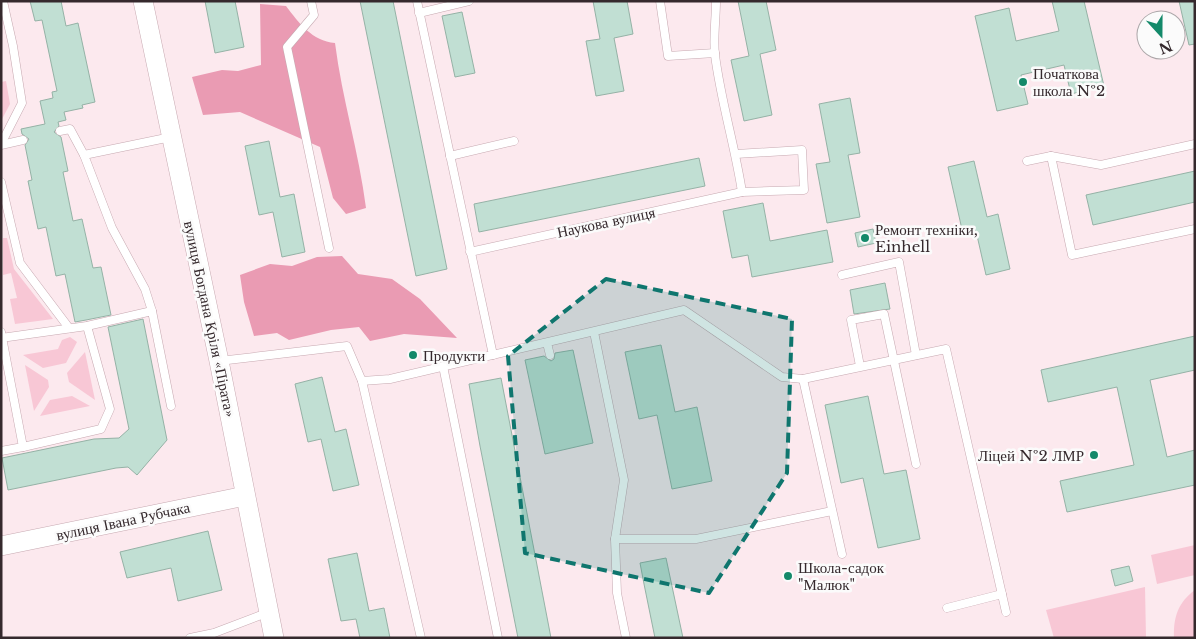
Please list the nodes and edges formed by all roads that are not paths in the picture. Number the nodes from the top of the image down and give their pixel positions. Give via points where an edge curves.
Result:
1 (3, 1) edge
2 (143, 1) edge
3 (311, 1) edge
4 (417, 1) edge
5 (469, 1) edge
6 (660, 1) edge
7 (716, 1) edge
8 (419, 13) junction
9 (715, 53) junction
10 (60, 131) dead end
11 (173, 137) junction
12 (23, 140) dead end
13 (514, 141) dead end
14 (1, 144) edge
15 (1195, 144) edge
16 (736, 154) junction
17 (84, 155) junction
18 (450, 156) junction
19 (1051, 156) junction
20 (1027, 161) dead end
21 (1, 182) edge
22 (742, 192) junction
23 (1195, 229) edge
24 (329, 248) dead end
25 (470, 252) junction
26 (842, 275) dead end
27 (152, 311) junction
28 (87, 326) junction
29 (69, 328) junction
30 (594, 332) junction
31 (2, 336) edge
32 (547, 343) junction
33 (493, 355) junction
34 (550, 355) dead end
35 (916, 355) junction
36 (894, 359) junction
37 (219, 361) junction
38 (443, 366) junction
39 (860, 366) junction
40 (803, 379) junction
41 (362, 382) junction
42 (171, 406) dead end
43 (22, 447) junction
44 (1, 451) edge
45 (916, 464) dead end
46 (245, 496) junction
47 (832, 510) junction
48 (615, 539) junction
49 (1, 546) edge
50 (842, 554) dead end
51 (1002, 594) junction
52 (947, 608) dead end
53 (269, 612) junction
54 (1006, 612) dead end
55 (215, 635) edge
56 (190, 638) edge
57 (274, 638) edge
58 (421, 638) edge
59 (498, 638) edge
60 (626, 638) edge

1 - 14 lane via 14,46 22,103
2 - 11 street, вулиця Богдана Кріля «Пірата»
3 - 24 lane via 314,15 287,47
4 - 8 lane
5 - 8 lane
6 - 9 lane via 668,56
7 - 9 lane
8 - 18 lane
9 - 16 lane via 721,95
10 - 17 lane via 70,129
11 - 17 lane
11 - 37 street, вулиця Богдана Кріля «Пірата»
12 - 14 lane
13 - 18 lane
15 - 19 lane via 1101,165
16 - 22 lane
16 - 22 lane, Наукова вулиця via 802,150 804,190
17 - 27 lane via 112,228 145,289
18 - 25 lane
19 - 20 lane
19 - 23 lane via 1072,255
21 - 29 lane via 20,263
22 - 25 lane, Наукова вулиця
25 - 33 lane
26 - 35 lane via 899,262
27 - 28 lane
27 - 42 lane
28 - 29 lane
28 - 43 lane via 110,408 101,429
29 - 31 lane
30 - 32 lane
30 - 40 lane via 684,310 782,377
30 - 48 lane via 624,480
31 - 43 lane
32 - 33 lane
32 - 34 lane
33 - 38 lane
35 - 36 lane
35 - 51 lane via 946,349
36 - 39 lane
36 - 39 lane via 884,314 851,320
36 - 45 lane
37 - 41 lane via 347,346
37 - 46 street, вулиця Богдана Кріля «Пірата»
38 - 41 lane
38 - 59 lane
39 - 40 lane
40 - 47 lane
41 - 58 lane
43 - 44 lane
46 - 49 street, вулиця Івана Рубчака
46 - 53 street, вулиця Богдана Кріля «Пірата»
47 - 48 lane via 696,539
47 - 50 lane
48 - 60 lane via 617,593
51 - 52 lane
51 - 54 lane
53 - 55 lane
53 - 57 street, вулиця Богдана Кріля «Пірата»
55 - 56 lane

